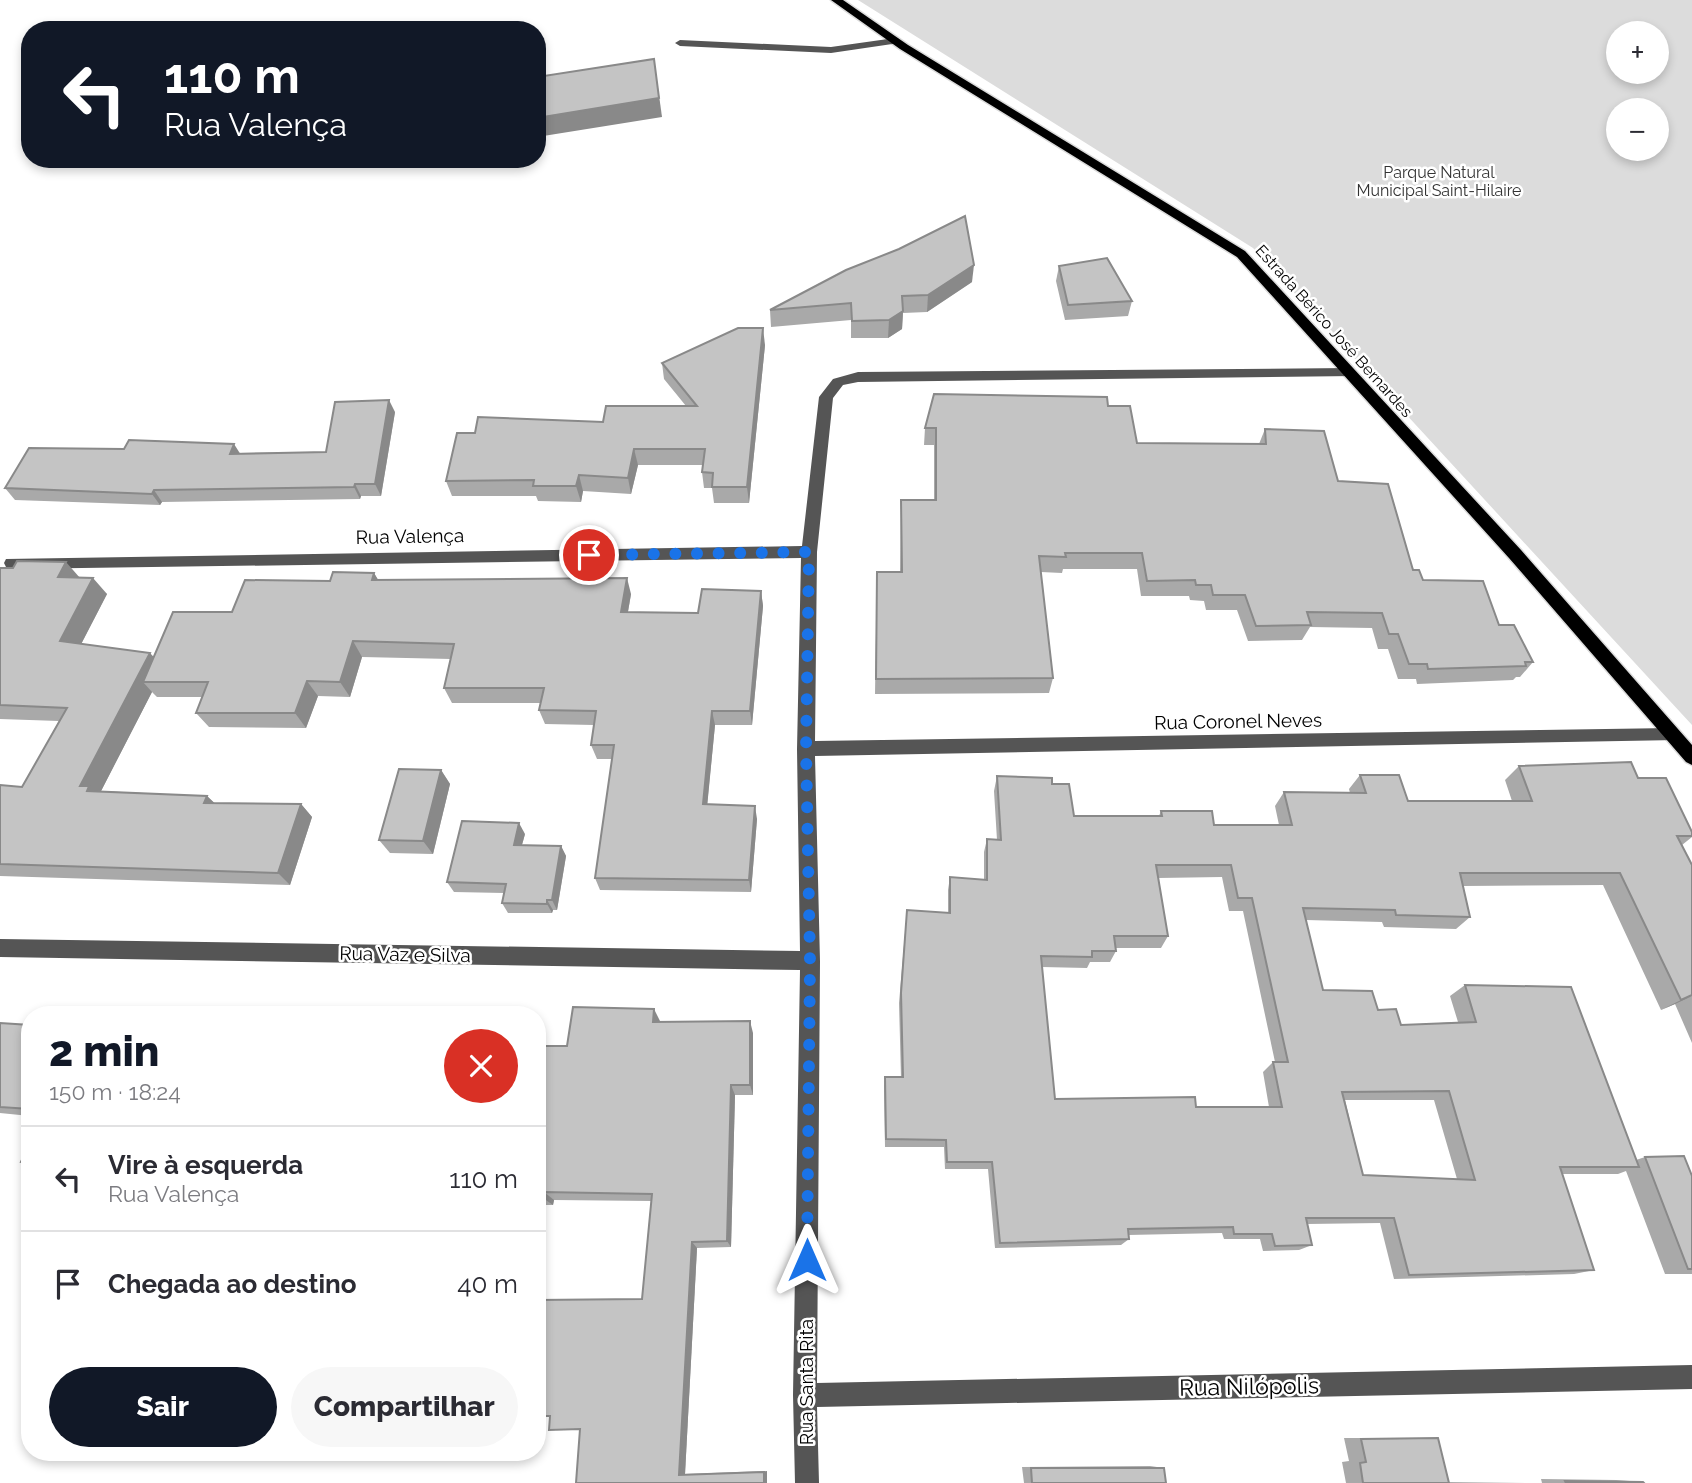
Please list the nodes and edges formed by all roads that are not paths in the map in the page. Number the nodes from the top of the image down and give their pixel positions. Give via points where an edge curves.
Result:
1 (836, 0) edge
2 (895, 41) junction
3 (680, 43) dead end
4 (1349, 373) junction
5 (809, 552) junction
6 (12, 563) edge
7 (1671, 735) junction
8 (806, 748) junction
9 (1692, 757) edge
10 (0, 947) edge
11 (810, 961) junction
12 (1692, 1377) edge
13 (805, 1395) junction
14 (807, 1483) edge

1 - 2 main road, Estrada Bérico José Bernardes
2 - 3 street via 831,50
2 - 4 main road, Estrada Bérico José Bernardes via 1241,254
4 - 5 street, Rua Santa Rita via 858,377 838,382 826,397
4 - 7 main road, Estrada Bérico José Bernardes via 1515,554
5 - 6 street, Rua Valença
5 - 8 street, Rua Santa Rita
7 - 8 street, Rua Coronel Neves
7 - 9 main road, Estrada Bérico José Bernardes
8 - 11 street, Rua Santa Rita
10 - 11 street, Rua Vaz e Silva
11 - 13 street, Rua Santa Rita
12 - 13 street, Rua Nilópolis
13 - 14 street, Rua Santa Rita

